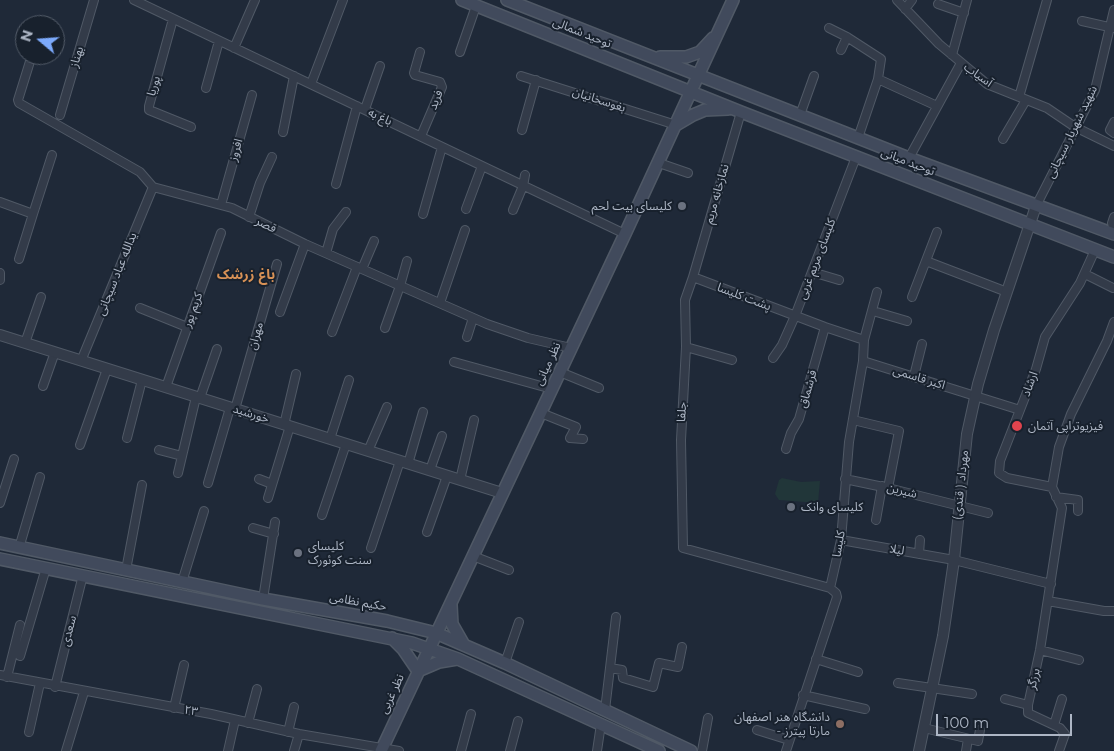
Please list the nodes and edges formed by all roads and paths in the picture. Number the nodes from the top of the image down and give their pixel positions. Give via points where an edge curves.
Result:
1 (94, 0) edge
2 (134, 0) edge
3 (255, 0) edge
4 (343, 0) edge
5 (462, 0) edge
6 (507, 0) edge
7 (733, 0) edge
8 (897, 0) edge
9 (912, 0) edge
10 (967, 0) edge
11 (1047, 0) edge
12 (143, 2) edge
13 (938, 4) dead end
14 (476, 6) junction
15 (905, 9) junction
16 (1114, 10) edge
17 (964, 13) junction
18 (173, 19) junction
19 (1082, 21) dead end
20 (829, 28) dead end
21 (1112, 28) edge
22 (719, 31) junction
23 (847, 37) junction
24 (219, 41) junction
25 (234, 48) junction
26 (841, 50) dead end
27 (420, 52) dead end
28 (460, 52) dead end
29 (952, 55) junction
30 (651, 56) junction
31 (961, 63) junction
32 (29, 65) edge
33 (380, 66) dead end
34 (699, 75) junction
35 (294, 76) junction
36 (521, 76) dead end
37 (814, 76) dead end
38 (878, 79) junction
39 (536, 80) junction
40 (311, 84) junction
41 (206, 88) dead end
42 (692, 91) junction
43 (252, 95) dead end
44 (1022, 98) junction
45 (937, 106) junction
46 (361, 108) junction
47 (737, 110) junction
48 (60, 115) dead end
49 (800, 115) junction
50 (1114, 122) edge
51 (676, 125) junction
52 (191, 127) dead end
53 (1074, 129) junction
54 (522, 130) dead end
55 (283, 132) dead end
56 (1114, 135) edge
57 (421, 136) junction
58 (858, 138) junction
59 (1003, 139) dead end
60 (442, 147) junction
61 (1113, 147) edge
62 (52, 155) dead end
63 (272, 157) dead end
64 (856, 157) junction
65 (909, 158) junction
66 (659, 163) junction
67 (482, 166) junction
68 (688, 173) dead end
69 (525, 176) dead end
70 (336, 184) dead end
71 (523, 186) junction
72 (153, 187) junction
73 (0, 202) edge
74 (221, 205) junction
75 (1036, 206) junction
76 (466, 209) dead end
77 (513, 210) dead end
78 (346, 212) dead end
79 (33, 214) junction
80 (422, 214) dead end
81 (249, 217) junction
82 (1114, 217) edge
83 (1029, 224) junction
84 (465, 230) dead end
85 (938, 232) dead end
86 (221, 233) dead end
87 (1114, 233) edge
88 (625, 234) junction
89 (374, 241) dead end
90 (305, 244) junction
91 (1096, 250) junction
92 (326, 253) junction
93 (1114, 257) edge
94 (19, 259) dead end
95 (407, 261) dead end
96 (926, 261) junction
97 (277, 264) dead end
98 (359, 268) junction
99 (812, 272) junction
100 (0, 273) edge
101 (1085, 274) junction
102 (693, 277) junction
103 (0, 280) edge
104 (839, 280) dead end
105 (400, 286) junction
106 (1113, 288) edge
107 (877, 292) dead end
108 (1007, 292) junction
109 (912, 296) dead end
110 (41, 297) dead end
111 (440, 303) junction
112 (140, 308) dead end
113 (873, 311) junction
114 (280, 312) dead end
115 (795, 316) junction
116 (473, 318) junction
117 (906, 321) dead end
118 (1114, 322) edge
119 (187, 327) junction
120 (825, 327) junction
121 (385, 328) dead end
122 (332, 332) dead end
123 (0, 335) edge
124 (467, 337) dead end
125 (864, 340) junction
126 (1111, 342) edge
127 (26, 343) junction
128 (922, 344) dead end
129 (686, 347) junction
130 (571, 348) junction
131 (217, 349) dead end
132 (55, 352) junction
133 (773, 358) dead end
134 (732, 360) dead end
135 (81, 361) junction
136 (863, 361) junction
137 (454, 362) dead end
138 (107, 369) junction
139 (560, 372) junction
140 (296, 374) dead end
141 (914, 376) junction
142 (142, 380) junction
143 (349, 380) dead end
144 (43, 386) dead end
145 (166, 387) junction
146 (599, 388) dead end
147 (552, 389) junction
148 (976, 395) junction
149 (198, 397) junction
150 (387, 407) dead end
151 (233, 408) junction
152 (1020, 410) junction
153 (423, 412) dead end
154 (541, 413) junction
155 (474, 420) dead end
156 (853, 420) junction
157 (287, 426) junction
158 (442, 436) dead end
159 (127, 438) dead end
160 (330, 439) junction
161 (584, 439) dead end
162 (80, 444) dead end
163 (346, 444) junction
164 (786, 449) dead end
165 (159, 450) dead end
166 (368, 451) junction
167 (182, 456) junction
168 (14, 459) dead end
169 (404, 462) junction
170 (430, 470) junction
171 (178, 473) dead end
172 (447, 476) junction
173 (40, 477) dead end
174 (259, 480) dead end
175 (460, 480) junction
176 (845, 480) junction
177 (208, 483) dead end
178 (272, 484) junction
179 (142, 485) dead end
180 (885, 487) junction
181 (1052, 487) junction
182 (502, 493) junction
183 (1056, 496) junction
184 (268, 498) dead end
185 (0, 504) edge
186 (959, 505) junction
187 (204, 511) dead end
188 (1078, 511) dead end
189 (988, 513) dead end
190 (322, 515) dead end
191 (876, 520) dead end
192 (276, 522) dead end
193 (254, 528) dead end
194 (427, 532) dead end
195 (274, 534) junction
196 (841, 540) junction
197 (920, 540) dead end
198 (0, 543) edge
199 (19, 548) junction
200 (371, 548) dead end
201 (919, 554) junction
202 (473, 556) junction
203 (0, 559) edge
204 (954, 560) junction
205 (46, 568) junction
206 (126, 570) junction
207 (508, 570) dead end
208 (83, 576) junction
209 (182, 582) junction
210 (1051, 584) junction
211 (830, 588) junction
212 (263, 599) junction
213 (452, 600) junction
214 (1048, 601) junction
215 (1114, 611) edge
216 (616, 617) dead end
217 (520, 622) dead end
218 (20, 625) dead end
219 (436, 633) junction
220 (392, 638) junction
221 (464, 645) junction
222 (682, 647) dead end
223 (429, 648) junction
224 (1040, 650) junction
225 (20, 656) dead end
226 (458, 659) junction
227 (816, 659) junction
228 (1079, 660) dead end
229 (505, 663) junction
230 (184, 665) dead end
231 (610, 668) junction
232 (418, 671) junction
233 (858, 672) dead end
234 (4, 676) edge
235 (898, 683) dead end
236 (40, 684) junction
237 (55, 687) junction
238 (933, 687) junction
239 (257, 689) dead end
240 (84, 692) junction
241 (972, 694) dead end
242 (804, 695) junction
243 (1005, 699) dead end
244 (1062, 699) dead end
245 (1028, 705) junction
246 (294, 707) dead end
247 (174, 708) junction
248 (865, 709) dead end
249 (605, 710) junction
250 (471, 714) dead end
251 (708, 718) dead end
252 (235, 720) junction
253 (518, 721) dead end
254 (248, 723) junction
255 (601, 724) junction
256 (1054, 725) junction
257 (924, 728) junction
258 (758, 730) dead end
259 (980, 730) dead end
260 (29, 732) dead end
261 (288, 732) junction
262 (299, 734) junction
263 (968, 739) junction
264 (789, 740) junction
265 (381, 749) edge
266 (66, 751) edge
267 (228, 751) edge
268 (294, 751) edge
269 (399, 751) edge
270 (461, 751) edge
271 (510, 751) edge
272 (597, 751) edge
273 (659, 751) edge
274 (691, 751) edge
275 (702, 751) edge
276 (786, 751) edge
277 (919, 751) edge
278 (966, 751) edge
279 (1059, 751) edge

1 - 48 street, بهناز
2 - 12 street, باغ به
3 - 25 street
4 - 40 street
5 - 14 main road, توحید شمالی
6 - 30 main road, توحید شمالی
7 - 22 main road, نظر میانی
8 - 15 street, آسیاب
9 - 15 street
10 - 17 street
11 - 44 street
12 - 18 street, باغ به
13 - 17 street
14 - 28 street
14 - 42 main road, توحید شمالی
15 - 29 street, آسیاب
16 - 21 street, شهید شهریار سیچانی
17 - 29 street
18 - 24 street, باغ به
18 - 52 street, پوریا via 149,110
19 - 21 street
20 - 23 street
21 - 53 street, شهید شهریار سیچانی via 1095,90
22 - 30 main road via 700,52 686,57
22 - 34 main road, نظر میانی
23 - 26 street
23 - 38 street via 880,58
24 - 25 street, باغ به
24 - 41 street
25 - 35 street, باغ به
27 - 57 street, فرید via 415,75 440,82 442,87
29 - 31 street, آسیاب
30 - 34 main road, توحید شمالی
31 - 44 street, آسیاب via 987,84
31 - 45 street
32 - 72 street via 19,103 140,172
33 - 46 street
34 - 42 main road, نظر میانی
34 - 49 main road, توحید میانی
35 - 40 street, باغ به
35 - 55 street
36 - 39 street, بغوسخانیان
37 - 49 street
38 - 45 street
38 - 58 street
39 - 51 street, بغوسخانیان
39 - 54 street
40 - 46 street, باغ به
42 - 47 main road, توحید میانی
42 - 51 main road, نظر میانی
43 - 74 street, افروز
44 - 53 street, آسیاب via 1047,108
44 - 59 street
45 - 65 street
46 - 57 street, باغ به
46 - 70 street
47 - 51 main road via 705,110
47 - 64 main road, توحید میانی
47 - 102 street, نمازخانه مریم
49 - 58 main road, توحید میانی
50 - 56 street via 1110,130
51 - 66 main road, نظر میانی
53 - 61 street, آسیاب
53 - 75 street, شهید شهریار سیچانی
56 - 61 street
57 - 60 street, باغ به
58 - 65 main road, توحید میانی
60 - 67 street, باغ به
60 - 80 street
62 - 79 street
63 - 81 street
64 - 83 main road, توحید میانی
64 - 99 street, کلیسای مریم غربی
65 - 75 main road, توحید میانی
66 - 68 street
66 - 88 main road, نظر میانی
67 - 71 street, باغ به
67 - 76 street
69 - 71 street
71 - 77 street
71 - 88 street, باغ به
72 - 74 street, قصر
72 - 135 street, یدالله عباد سیچانی
73 - 79 street
74 - 81 street, قصر
75 - 83 street, مهرداد ( قندی)
75 - 87 main road, توحید میانی
78 - 92 street via 333,229
79 - 94 street
81 - 90 street, قصر
82 - 87 street
83 - 91 main road, توحید میانی
83 - 108 street, مهرداد ( قندی)
84 - 111 street
85 - 96 street
86 - 119 street, کریم پور
88 - 130 main road, نظر میانی
89 - 98 street
90 - 92 street, قصر
90 - 114 street
91 - 93 main road, توحید میانی
91 - 101 street, ارشاد
92 - 98 street, قصر
95 - 105 street
96 - 108 street
96 - 109 street
97 - 151 street, مهران
98 - 105 street, قصر
98 - 122 street
99 - 104 street
99 - 115 street, کلیسای مریم غربی
100 - 103 street
101 - 106 street
101 - 152 street, ارشاد via 1045,337
102 - 115 street, پشت کلیسا
102 - 129 street, جلفا via 685,300
105 - 111 street, قصر
105 - 121 street
107 - 113 street, کلیسا
108 - 148 street, مهرداد ( قندی)
110 - 127 street
111 - 116 street, قصر
112 - 119 street
113 - 117 street
113 - 125 street, کلیسا
115 - 120 street
115 - 133 street, کلیسای مریم غربی
116 - 124 street
116 - 130 street, قصر via 528,338
118 - 126 street
119 - 145 street, کریم پور
120 - 125 street
120 - 164 street, قرشماق via 799,419
123 - 127 street, خورشید
125 - 136 street, کلیسا
126 - 181 street via 1071,414 1059,447
127 - 132 street, خورشید
128 - 141 street
129 - 134 street
129 - 211 street, جلفا via 681,440 683,548
130 - 139 main road, نظر میانی
131 - 149 street
132 - 135 street, خورشید
132 - 144 street
135 - 138 street, خورشید
136 - 141 street, اکبر قاسمی
136 - 156 street, کلیسا
137 - 147 street
138 - 142 street, خورشید
138 - 162 street
139 - 146 street
139 - 147 main road, نظر میانی
140 - 157 street
141 - 148 street, اکبر قاسمی
142 - 145 street, خورشید
142 - 159 street
143 - 160 street
145 - 149 street, خورشید
147 - 154 main road, نظر میانی
148 - 152 street, اکبر قاسمی
148 - 186 street, مهرداد ( قندی) via 967,434
149 - 151 street, خورشید
149 - 167 street
150 - 166 street
151 - 157 street, خورشید
151 - 177 street, مهران
152 - 181 street, ارشاد via 1000,461 999,473 1007,478
153 - 169 street
154 - 161 street via 576,427 570,438
154 - 182 main road, نظر میانی
155 - 175 street
156 - 176 street, کلیسا
156 - 180 street via 899,431
157 - 160 street, خورشید
157 - 178 street
158 - 170 street
160 - 163 street, خورشید
163 - 166 street, خورشید
163 - 190 street
165 - 167 street
166 - 169 street, خورشید
167 - 171 street
168 - 185 street
169 - 170 street, خورشید
169 - 200 street
170 - 172 street, خورشید
172 - 175 street, خورشید
172 - 194 street
173 - 199 street
174 - 178 street
175 - 182 street, خورشید
176 - 180 street, شیرین
176 - 196 street, کلیسا
178 - 184 street
179 - 206 street
180 - 186 street, شیرین
180 - 191 street
181 - 183 street
182 - 202 main road, نظر میانی
183 - 188 street via 1078,500
183 - 210 street via 1062,508
186 - 189 street, شیرین
186 - 204 street, مهرداد ( قندی)
187 - 209 street
192 - 195 street
193 - 195 street
195 - 212 street
196 - 201 street, لیلا
196 - 211 street, کلیسا
197 - 201 street
198 - 199 main road, حکیم نظامی
199 - 206 main road, حکیم نظامی
201 - 204 street, لیلا
202 - 207 street
202 - 213 main road, نظر میانی
203 - 205 main road
204 - 210 street, لیلا
204 - 238 street, مهرداد ( قندی) via 944,636
205 - 208 main road
205 - 225 street
206 - 209 main road, حکیم نظامی
208 - 220 main road
208 - 237 street, سعدی
209 - 212 main road, حکیم نظامی
210 - 214 street, برزگر
211 - 227 street, کلیسا via 837,598
212 - 219 main road, حکیم نظامی
213 - 219 main road, نظر میانی
213 - 221 main road via 452,624
214 - 215 street
214 - 224 street, برزگر
216 - 231 street
217 - 229 street
218 - 234 street
219 - 221 main road, حکیم نظامی
219 - 223 main road, نظر میانی
220 - 223 main road
220 - 232 main road
221 - 229 main road, حکیم نظامی
222 - 231 street via 678,667 659,663 654,687 623,678 622,670
223 - 226 main road
223 - 232 main road, نظر غربی
224 - 228 street
224 - 245 street, برزگر
226 - 232 main road via 439,662
226 - 255 main road
227 - 233 street
227 - 242 street, کلیسا
229 - 249 main road, حکیم نظامی
230 - 247 street
231 - 249 street
232 - 265 main road, نظر غربی
234 - 236 street, ۲۳
235 - 238 street
236 - 237 street, ۲۳
236 - 260 street
237 - 240 street, ۲۳
238 - 241 street
238 - 257 street, مهرداد ( قندی)
239 - 254 street
240 - 247 street, ۲۳
240 - 266 street
242 - 248 street
242 - 264 street, کلیسا
243 - 245 street
244 - 256 street
245 - 256 street, برزگر via 1028,713
246 - 261 street
247 - 252 street, ۲۳
249 - 274 main road, حکیم نظامی
250 - 270 street
251 - 275 street
252 - 254 street, ۲۳
252 - 267 street
253 - 271 street
254 - 261 street, ۲۳
255 - 272 street
255 - 273 main road
256 - 279 street via 1065,734
257 - 263 street
257 - 277 street, مهرداد ( قندی)
258 - 264 street
259 - 263 street via 978,741
261 - 262 street, ۲۳
262 - 265 street, ۲۳
262 - 268 street
263 - 278 street
264 - 276 street, کلیسا
265 - 269 street, ۲۳

